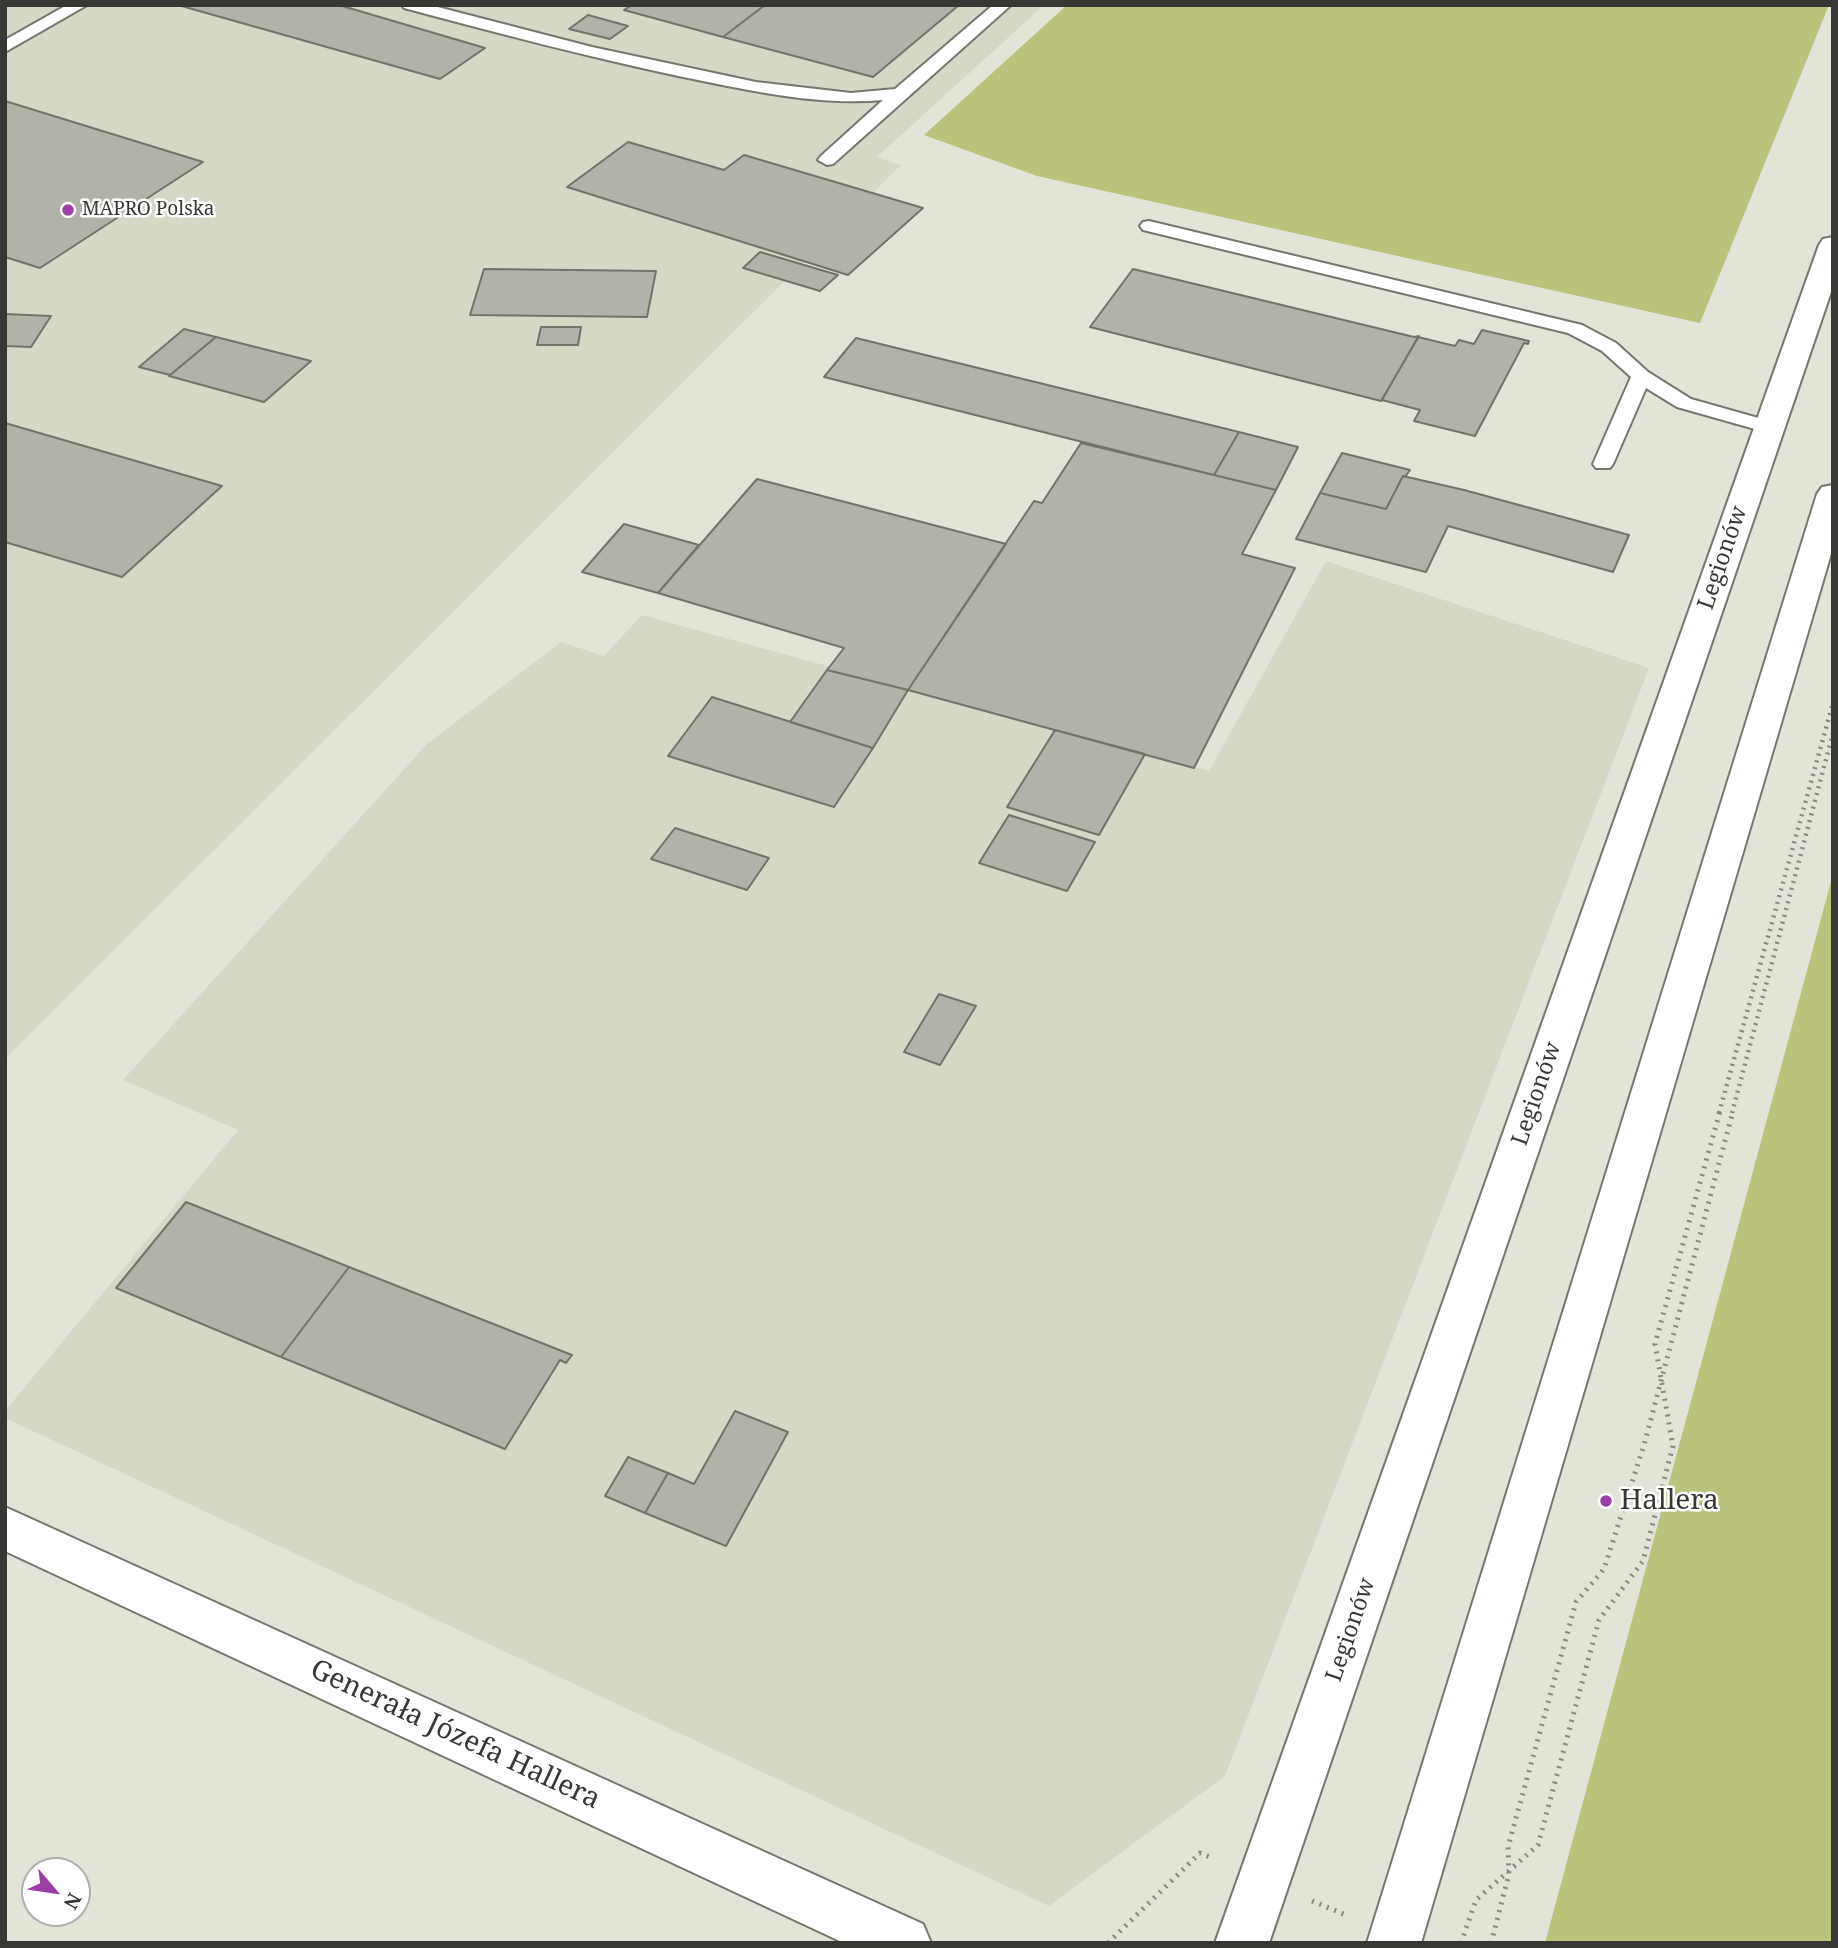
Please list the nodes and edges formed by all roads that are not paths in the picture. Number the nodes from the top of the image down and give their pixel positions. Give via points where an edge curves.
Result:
1 (79, 5) edge
2 (410, 5) edge
3 (1003, 5) edge
4 (5, 47) edge
5 (901, 94) junction
6 (827, 160) dead end
7 (1149, 226) dead end
8 (1833, 245) edge
9 (1641, 376) junction
10 (1769, 427) junction
11 (1604, 464) dead end
12 (1833, 494) edge
13 (5, 1528) edge
14 (904, 1943) edge
15 (1242, 1943) edge
16 (1394, 1943) edge

1 - 4 lane
2 - 5 lane via 591,52 756,87 851,98
3 - 5 lane
5 - 6 lane
7 - 9 lane via 1575,329 1609,347
8 - 10 street, Legionów
9 - 10 lane via 1684,403
9 - 11 lane
10 - 15 street, Legionów
12 - 16 street
13 - 14 street, Generała Józefa Hallera

